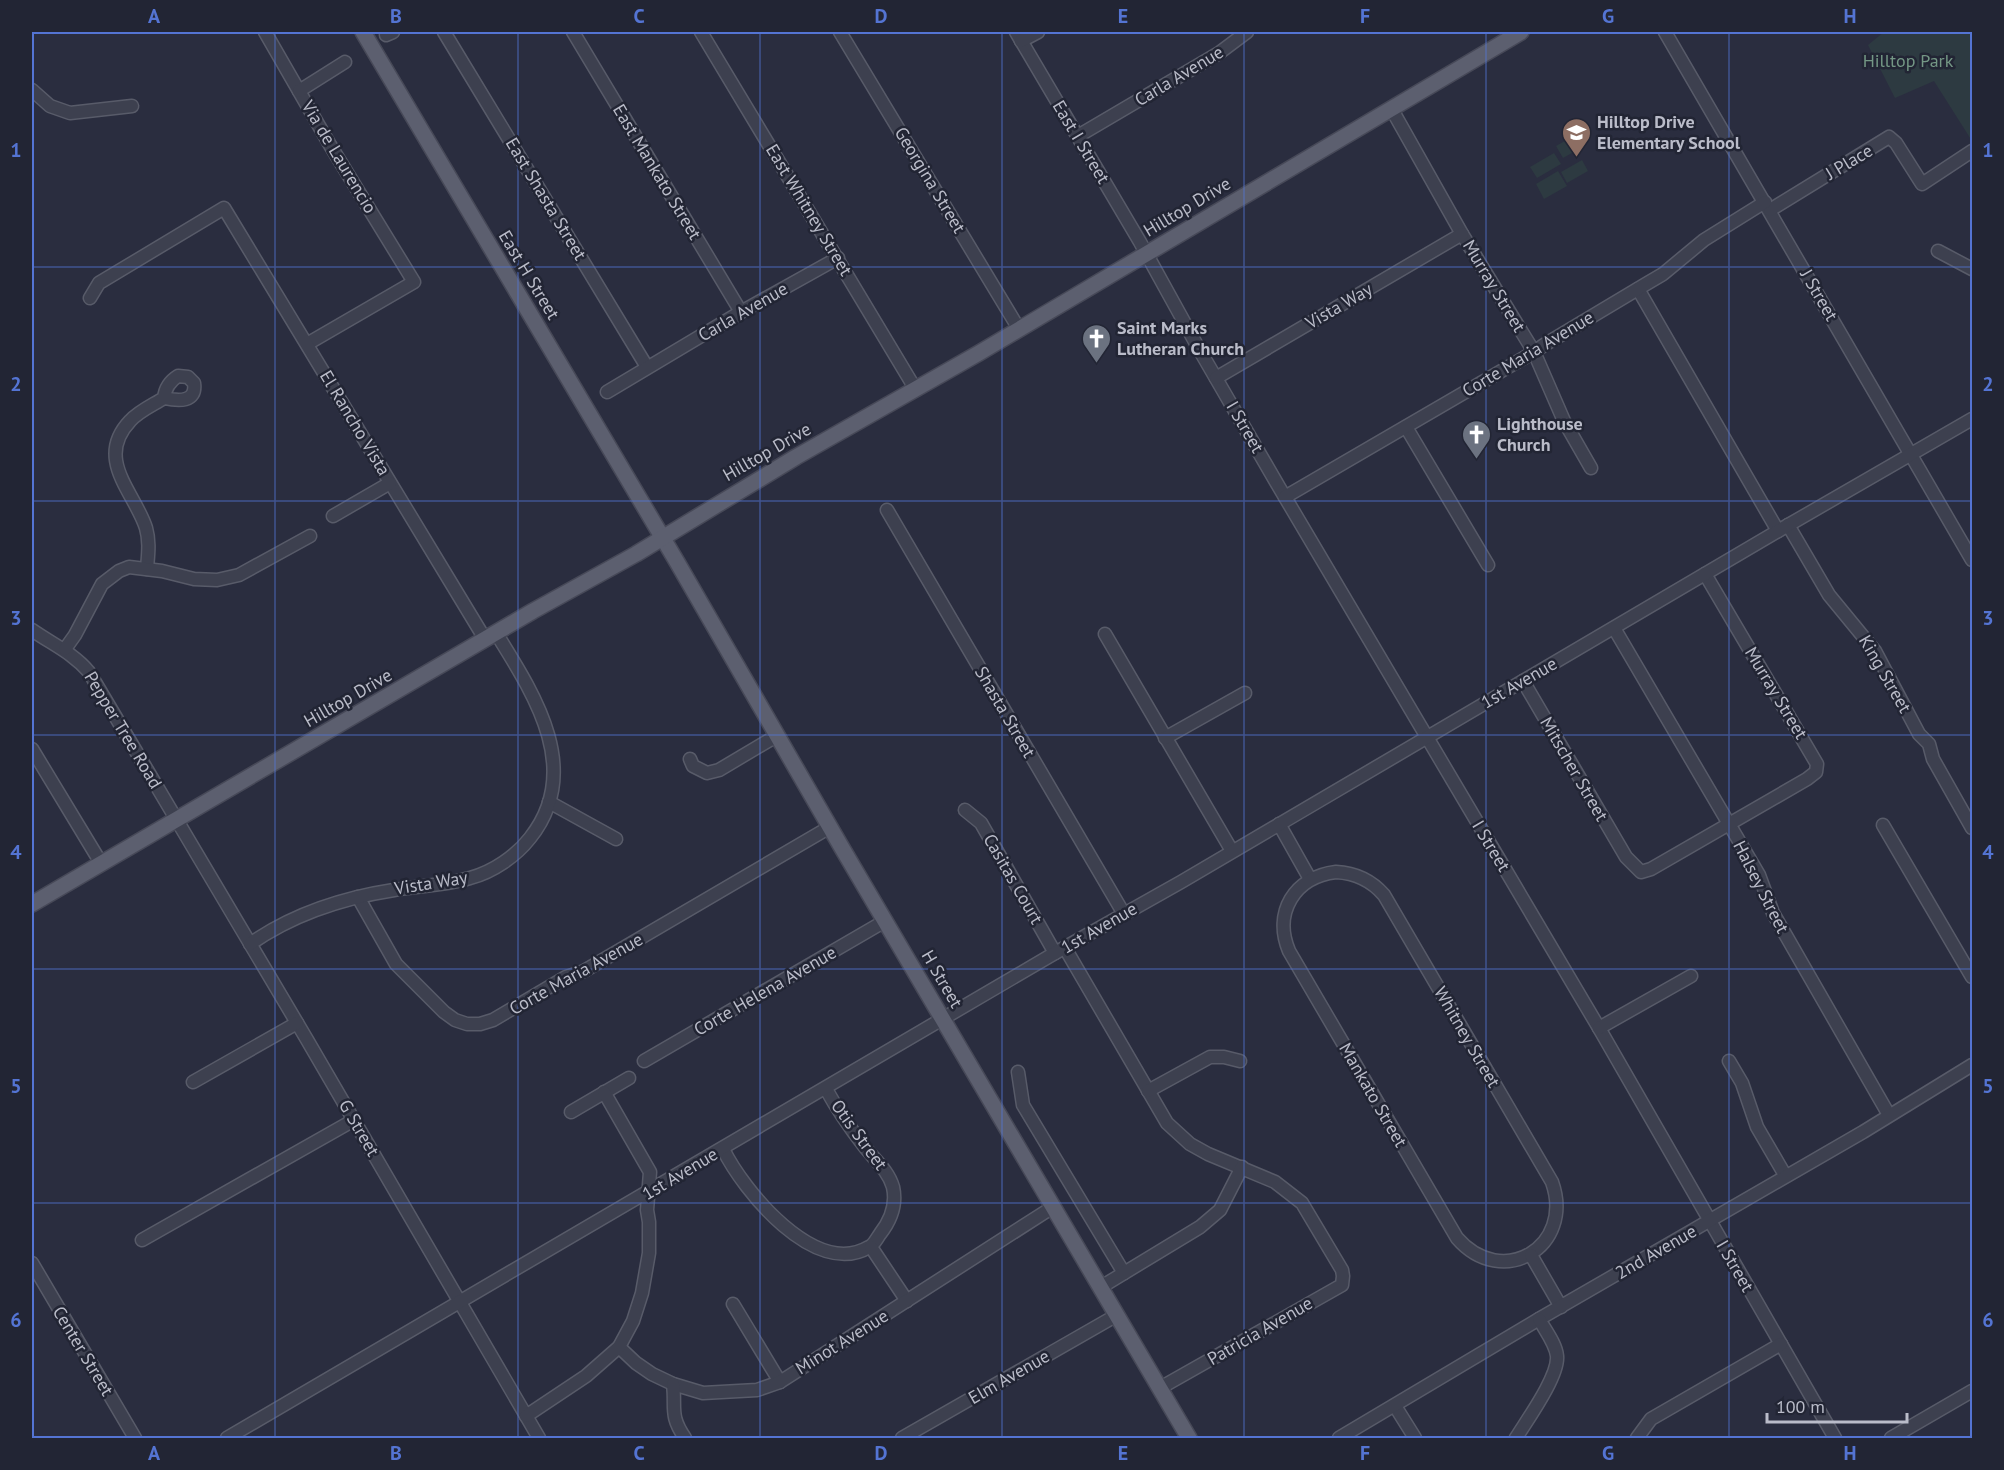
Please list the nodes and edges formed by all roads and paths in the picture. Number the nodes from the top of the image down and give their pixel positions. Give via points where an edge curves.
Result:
1 (265, 32) edge
2 (363, 32) edge
3 (444, 32) edge
4 (573, 32) edge
5 (701, 32) edge
6 (840, 32) edge
7 (1038, 32) edge
8 (1247, 32) edge
9 (1521, 32) edge
10 (1665, 32) edge
11 (1018, 36) edge
12 (345, 62) dead end
13 (32, 90) edge
14 (299, 91) junction
15 (132, 106) dead end
16 (1391, 108) junction
17 (1078, 136) junction
18 (1972, 151) edge
19 (1767, 206) junction
20 (1462, 234) junction
21 (1938, 251) dead end
22 (1146, 254) junction
23 (838, 258) junction
24 (1972, 269) edge
25 (1638, 289) junction
26 (90, 298) dead end
27 (741, 312) junction
28 (1019, 329) junction
29 (307, 344) junction
30 (1534, 352) junction
31 (647, 367) junction
32 (1216, 378) junction
33 (916, 390) junction
34 (607, 392) dead end
35 (164, 398) dead end
36 (1972, 419) edge
37 (1406, 427) junction
38 (1911, 455) junction
39 (1591, 468) dead end
40 (390, 483) junction
41 (1286, 497) junction
42 (887, 510) dead end
43 (333, 516) dead end
44 (1783, 528) junction
45 (310, 536) dead end
46 (662, 537) junction
47 (1972, 560) edge
48 (1488, 564) dead end
49 (147, 569) junction
50 (1705, 574) junction
51 (1614, 627) junction
52 (32, 630) edge
53 (1105, 634) dead end
54 (491, 636) junction
55 (64, 649) junction
56 (1523, 681) junction
57 (1245, 693) dead end
58 (778, 735) junction
59 (1426, 737) junction
60 (1165, 738) junction
61 (32, 749) edge
62 (690, 759) dead end
63 (549, 802) junction
64 (966, 810) dead end
65 (177, 819) junction
66 (1279, 824) junction
67 (1728, 824) junction
68 (1883, 825) dead end
69 (830, 827) junction
70 (1972, 828) edge
71 (616, 839) dead end
72 (1232, 851) junction
73 (101, 863) junction
74 (1310, 879) junction
75 (358, 897) junction
76 (32, 904) edge
77 (1124, 914) junction
78 (885, 921) junction
79 (250, 944) junction
80 (1060, 950) junction
81 (1691, 976) dead end
82 (1972, 977) edge
83 (943, 1019) junction
84 (297, 1023) junction
85 (1599, 1029) junction
86 (1240, 1061) dead end
87 (1729, 1061) dead end
88 (644, 1062) dead end
89 (1972, 1065) edge
90 (1018, 1072) dead end
91 (629, 1078) dead end
92 (193, 1082) dead end
93 (826, 1089) junction
94 (1148, 1091) junction
95 (604, 1092) junction
96 (570, 1112) dead end
97 (1889, 1115) junction
98 (354, 1120) junction
99 (723, 1149) junction
100 (1242, 1167) junction
101 (1785, 1175) junction
102 (650, 1192) junction
103 (1053, 1207) junction
104 (1709, 1221) junction
105 (142, 1240) dead end
106 (871, 1247) junction
107 (1531, 1255) junction
108 (32, 1263) edge
109 (1124, 1273) junction
110 (1101, 1287) junction
111 (907, 1301) junction
112 (461, 1302) junction
113 (733, 1304) dead end
114 (1561, 1307) junction
115 (1117, 1315) junction
116 (1539, 1319) junction
117 (1781, 1344) junction
118 (619, 1347) junction
119 (780, 1382) junction
120 (673, 1384) junction
121 (1160, 1388) junction
122 (1972, 1391) edge
123 (1395, 1406) junction
124 (526, 1416) junction
125 (135, 1438) edge
126 (227, 1438) edge
127 (539, 1438) edge
128 (684, 1438) edge
129 (902, 1438) edge
130 (1189, 1438) edge
131 (1339, 1438) edge
132 (1415, 1438) edge
133 (1516, 1438) edge
134 (1637, 1438) edge
135 (1835, 1438) edge
136 (1891, 1438) edge

1 - 14 street, Via de Laurencio
2 - 46 main road, East H Street
3 - 31 street, East Shasta Street
4 - 27 street, East Mankato Street
5 - 23 street, East Whitney Street
6 - 28 street, Georgina Street
7 - 11 street
8 - 17 street, Carla Avenue via 1219,53
9 - 16 main road, Hilltop Drive
10 - 19 street, J Street
11 - 17 street, East I Street
12 - 14 street
13 - 15 street via 50,106 70,113
14 - 29 street, Via de Laurencio via 414,282
16 - 20 street, Murray Street
16 - 22 main road, Hilltop Drive
17 - 22 street, East I Street
18 - 19 street, J Place via 1922,184 1889,137
19 - 25 street, Corte Maria Avenue via 1704,240
19 - 38 street, J Street
20 - 30 street, Murray Street
20 - 32 street, Vista Way
21 - 24 street
22 - 28 main road, Hilltop Drive
22 - 32 street, I Street
23 - 27 street, Carla Avenue
23 - 33 street, East Whitney Street
25 - 30 street, Corte Maria Avenue
25 - 44 street, King Street
26 - 29 street, El Rancho Vista via 99,283 224,208
27 - 31 street, Carla Avenue
28 - 33 main road, Hilltop Drive
29 - 40 street, El Rancho Vista
30 - 37 street, Corte Maria Avenue
30 - 39 street, Murray Street via 1564,422
31 - 34 street, Carla Avenue
32 - 41 street, I Street
33 - 46 main road, Hilltop Drive
35 - 49 street via 127,423 116,456 119,474 146,528
36 - 38 street, 1st Avenue
37 - 41 street, Corte Maria Avenue
37 - 48 street
38 - 44 street, 1st Avenue
38 - 47 street, J Street
40 - 43 street
40 - 54 street, El Rancho Vista
41 - 59 street, I Street
42 - 77 street, Shasta Street
44 - 50 street, 1st Avenue
44 - 70 street, King Street via 1829,595 1875,651
45 - 49 street via 239,575 217,580
46 - 54 main road, Hilltop Drive
46 - 58 main road, H Street
49 - 55 street via 129,567 107,579
50 - 51 street, 1st Avenue
50 - 67 street, Murray Street via 1817,764 1816,772
51 - 56 street, 1st Avenue
51 - 67 street, Halsey Street
52 - 55 street, Pepper Tree Road
53 - 60 street
54 - 63 street, Vista Way via 538,705 551,738 555,768
54 - 65 main road, Hilltop Drive
55 - 65 street, Pepper Tree Road via 89,672
56 - 59 street, 1st Avenue
56 - 67 street, Mitscher Street via 1626,857 1641,872
57 - 60 street
58 - 62 street via 719,770 707,773 693,766
58 - 69 main road, H Street
59 - 66 street, 1st Avenue
59 - 85 street, I Street
60 - 72 street
61 - 73 street
63 - 71 street
63 - 75 street, Vista Way via 523,845 482,873
64 - 80 street, Casitas Court via 981,823
65 - 73 main road, Hilltop Drive
65 - 79 street, G Street
66 - 72 street, 1st Avenue
66 - 74 street
67 - 97 street, Halsey Street via 1759,875 1773,913
68 - 82 street
69 - 75 street, Corte Maria Avenue via 584,971 480,1024 449,1016 396,964
69 - 78 main road, H Street
72 - 77 street, 1st Avenue
73 - 76 main road, Hilltop Drive
74 - 107 street, Mankato Street via 1288,903 1284,919 1286,944 1457,1238 1476,1254 1492,1260 1516,1260
74 - 107 street, Whitney Street via 1327,873 1353,874 1379,889 1392,909 1552,1182 1557,1205 1555,1221 1544,1243
75 - 79 street, Vista Way via 299,916
77 - 80 street, 1st Avenue
78 - 83 main road, H Street
78 - 88 street, Corte Helena Avenue
79 - 84 street, G Street
80 - 83 street, 1st Avenue
80 - 94 street
81 - 85 street
83 - 93 street, 1st Avenue
83 - 103 main road, H Street
84 - 92 street
84 - 98 street, G Street
85 - 104 street, I Street
86 - 94 street via 1210,1057
87 - 101 street via 1742,1083 1757,1126
89 - 97 street, 2nd Avenue
90 - 109 street via 1023,1105
91 - 95 street
93 - 99 street, 1st Avenue
93 - 106 street, Otis Street via 892,1184 890,1218
94 - 100 street via 1167,1123 1190,1144
95 - 96 street
95 - 102 street via 650,1172
97 - 101 street, 2nd Avenue
98 - 105 street
98 - 112 street, G Street
99 - 102 street, 1st Avenue
99 - 106 street via 759,1201 807,1244 835,1254
100 - 109 street via 1220,1210 1200,1227
100 - 121 street, Patricia Avenue via 1275,1182 1302,1203 1342,1270 1342,1285
101 - 104 street, 2nd Avenue
102 - 112 street, 1st Avenue
102 - 118 street via 646,1279 635,1315
103 - 110 main road, H Street
103 - 111 street, Minot Avenue
104 - 114 street, 2nd Avenue
104 - 117 street, I Street
106 - 111 street
107 - 114 street
108 - 125 street, Center Street
109 - 110 street
110 - 115 main road, H Street
111 - 119 street, Minot Avenue
112 - 124 street, G Street
112 - 126 street, 1st Avenue
113 - 119 street
114 - 116 street, 2nd Avenue
115 - 121 main road, H Street
115 - 129 street, Elm Avenue
116 - 123 street, 2nd Avenue
116 - 133 street via 1557,1358 1553,1377
117 - 134 street via 1651,1419
117 - 135 street, I Street
118 - 120 street, Minot Avenue via 652,1374
118 - 124 street via 586,1376
119 - 120 street, Minot Avenue via 757,1390 703,1393
120 - 128 street via 673,1410
121 - 130 main road, H Street
122 - 136 street
123 - 131 street, 2nd Avenue
123 - 132 street
124 - 127 street, G Street

